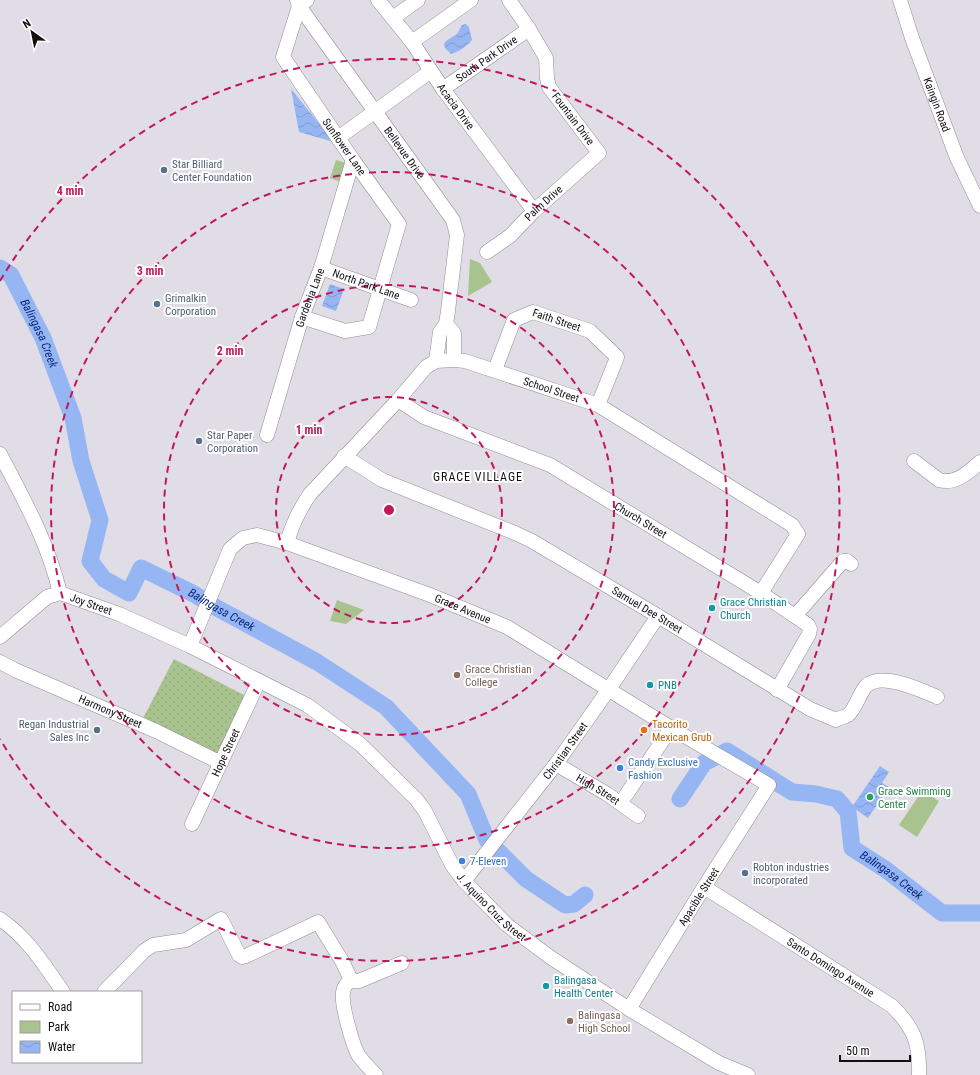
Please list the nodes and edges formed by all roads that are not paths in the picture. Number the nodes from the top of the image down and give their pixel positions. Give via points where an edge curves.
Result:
1 (378, 0) edge
2 (418, 0) edge
3 (471, 0) edge
4 (509, 0) edge
5 (900, 0) edge
6 (301, 2) edge
7 (394, 18) junction
8 (529, 29) junction
9 (412, 42) junction
10 (431, 71) junction
11 (443, 89) junction
12 (375, 112) junction
13 (338, 138) junction
14 (599, 153) joint
15 (353, 160) junction
16 (980, 206) edge
17 (534, 212) junction
18 (487, 252) dead end
19 (320, 268) junction
20 (380, 288) junction
21 (411, 300) dead end
22 (302, 317) junction
23 (446, 324) junction
24 (454, 360) junction
25 (436, 361) junction
26 (495, 370) junction
27 (398, 400) junction
28 (598, 405) junction
29 (267, 436) dead end
30 (0, 454) edge
31 (344, 456) junction
32 (914, 461) dead end
33 (980, 462) edge
34 (287, 543) junction
35 (851, 564) dead end
36 (60, 593) junction
37 (761, 593) junction
38 (658, 616) junction
39 (795, 616) junction
40 (0, 637) edge
41 (190, 646) junction
42 (0, 662) edge
43 (259, 681) junction
44 (609, 690) junction
45 (777, 690) junction
46 (937, 697) dead end
47 (671, 728) junction
48 (221, 763) junction
49 (556, 764) junction
50 (769, 785) joint
51 (626, 795) dead end
52 (638, 816) dead end
53 (192, 824) dead end
54 (464, 881) junction
55 (704, 887) junction
56 (0, 919) edge
57 (402, 963) dead end
58 (351, 980) junction
59 (62, 991) edge
60 (105, 991) edge
61 (629, 1009) junction
62 (716, 1069) edge
63 (376, 1075) edge
64 (748, 1075) edge
65 (919, 1075) edge

1 - 7 street, Acacia Drive
2 - 7 street
3 - 9 street
4 - 8 street, Fountain Drive
5 - 16 street, Kaingin Road via 957,158
6 - 12 street, Bellevue Drive
6 - 13 street, Sunflower Lane via 283,57
7 - 9 street, Acacia Drive
8 - 11 street, South Park Drive
8 - 14 street, Fountain Drive via 546,58 549,87
9 - 10 street, Acacia Drive
10 - 11 street, Acacia Drive
10 - 12 street
11 - 17 street, Acacia Drive
12 - 13 street
12 - 23 street, Bellevue Drive via 453,220 457,235
13 - 15 street, Sunflower Lane
14 - 17 street, Palm Drive
15 - 19 street, Gardenia Lane
15 - 20 street, Sunflower Lane via 400,224
17 - 18 street, Palm Drive via 510,236
19 - 20 street, North Park Lane
19 - 22 street, Gardenia Lane
20 - 21 street, North Park Lane
20 - 22 street via 369,327 345,331
22 - 29 street, Gardenia Lane
23 - 24 street via 454,333
23 - 25 street, Bellevue Drive via 440,332
24 - 25 street, School Street
24 - 26 street, School Street
25 - 27 street via 426,367
26 - 28 street, School Street
26 - 28 street, Faith Street via 514,320 533,312 590,330 616,356
27 - 31 street
27 - 37 street, Church Street via 424,417 550,465
28 - 37 street, School Street via 792,525 798,534
30 - 36 street, Joy Street via 40,531
31 - 34 street via 299,510
31 - 38 street, Samuel Dee Street via 382,480 532,541
32 - 33 street via 942,481 955,480
34 - 41 street, Grace Avenue via 258,535 243,538 230,549
34 - 44 street, Grace Avenue via 430,595 507,627
35 - 39 street via 843,561
36 - 40 street via 48,597
36 - 41 street, Joy Street via 119,614
37 - 39 street, Church Street
38 - 44 street, Christian Street
38 - 45 street, Samuel Dee Street
39 - 45 street, Church Street via 808,625 809,634
41 - 43 street, Joy Street
42 - 48 street, Harmony Street via 156,731
43 - 48 street, Hope Street
43 - 54 street, J. Aquino Cruz Street via 308,705 360,744 416,799 452,865
44 - 47 street, Grace Avenue
44 - 49 street, Christian Street
45 - 46 street, Samuel Dee Street via 836,720 848,715 867,686 878,681 895,681
47 - 50 street, Grace Avenue
47 - 51 street, High Street
48 - 53 street, Hope Street
49 - 52 street, High Street
49 - 54 street, Christian Street
50 - 55 street, Apacible Street
54 - 61 street, J. Aquino Cruz Street via 507,924 550,957
55 - 61 street, Apacible Street
55 - 65 street, Santo Domingo Avenue via 892,1006 909,1026 917,1043
56 - 59 street via 12,927 36,953
57 - 58 street via 359,981
58 - 60 street via 342,960 318,922 242,957 221,919 186,940 153,944
58 - 63 street via 342,993 354,1046 365,1064
61 - 62 street, J. Aquino Cruz Street
62 - 64 street, J. Aquino Cruz Street

